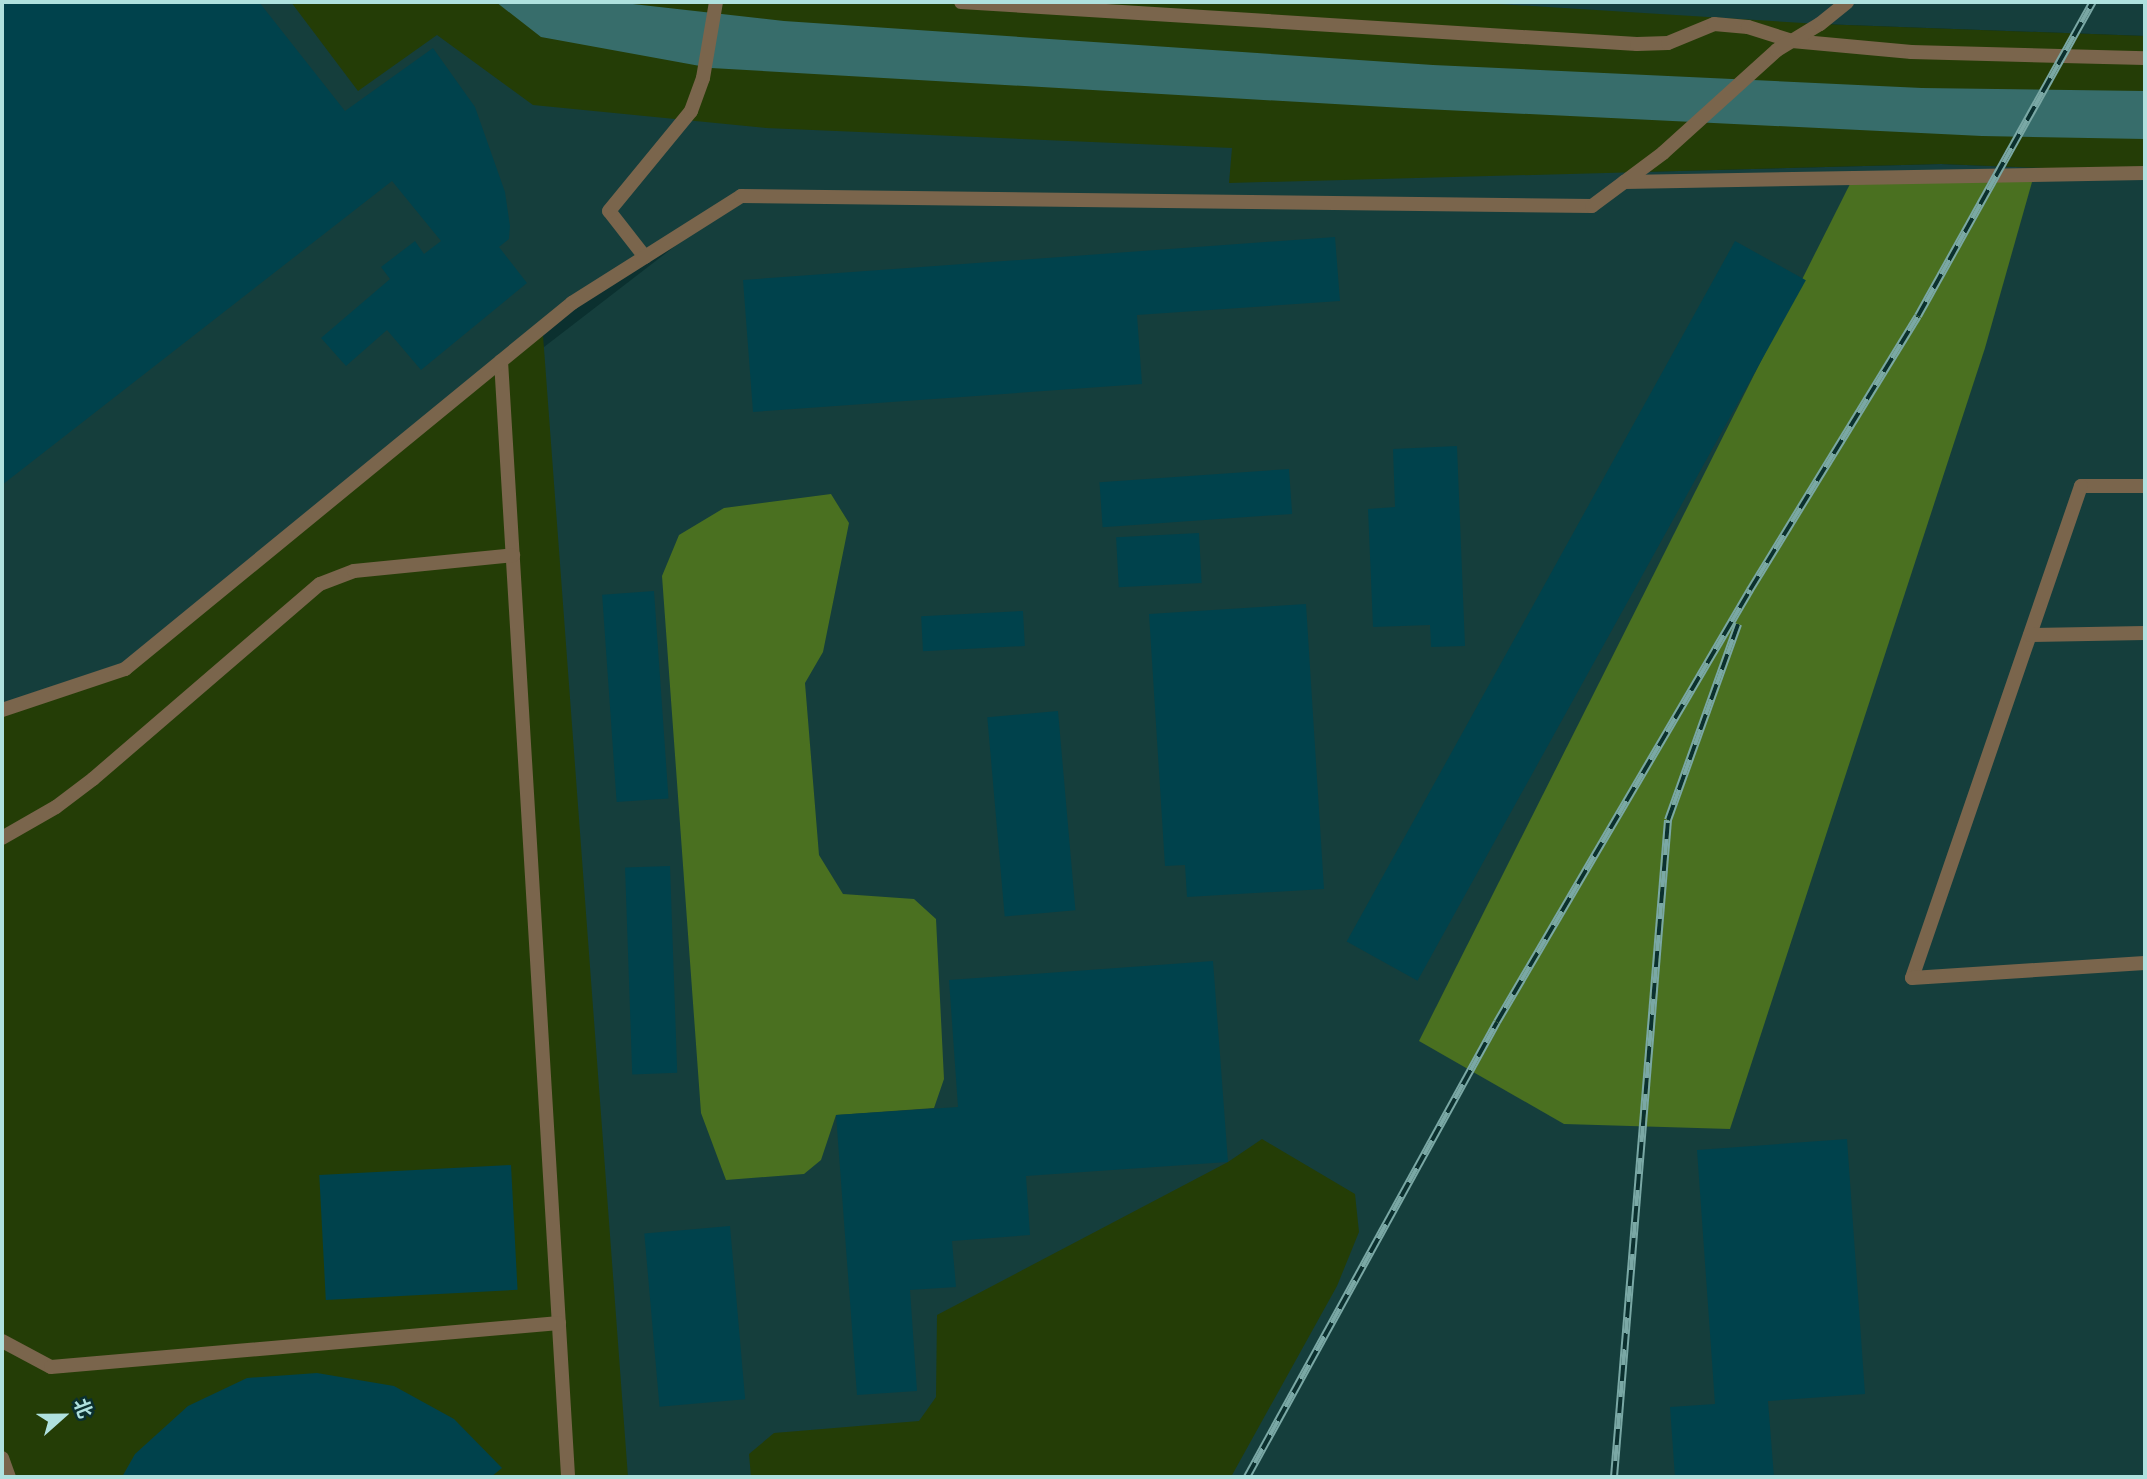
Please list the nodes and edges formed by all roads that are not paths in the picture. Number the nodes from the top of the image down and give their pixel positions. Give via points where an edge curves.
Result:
1 (961, 2) edge
2 (1847, 2) edge
3 (715, 4) edge
4 (1792, 41) junction
5 (2145, 58) edge
6 (2145, 173) edge
7 (1624, 182) junction
8 (645, 257) junction
9 (501, 361) junction
10 (2145, 486) edge
11 (513, 555) junction
12 (2145, 633) edge
13 (2030, 635) junction
14 (2, 710) edge
15 (2, 838) edge
16 (2145, 963) edge
17 (559, 1323) junction
18 (2, 1341) edge
19 (2, 1458) edge
20 (9, 1477) edge
21 (568, 1477) edge

1 - 4 street via 1637,44 1668,43 1714,24 1748,27
2 - 4 street
3 - 8 street via 703,78 691,111 609,211
4 - 5 street via 1911,52
4 - 7 street via 1664,153
6 - 7 street
7 - 8 street via 1592,206 741,196
8 - 9 street via 572,303
9 - 11 street
9 - 14 street via 125,668
10 - 13 street via 2081,486
11 - 15 street via 354,571 320,584 93,779
11 - 17 street
12 - 13 street
13 - 16 street via 1912,978
17 - 18 street via 51,1367
17 - 21 street
19 - 20 street

